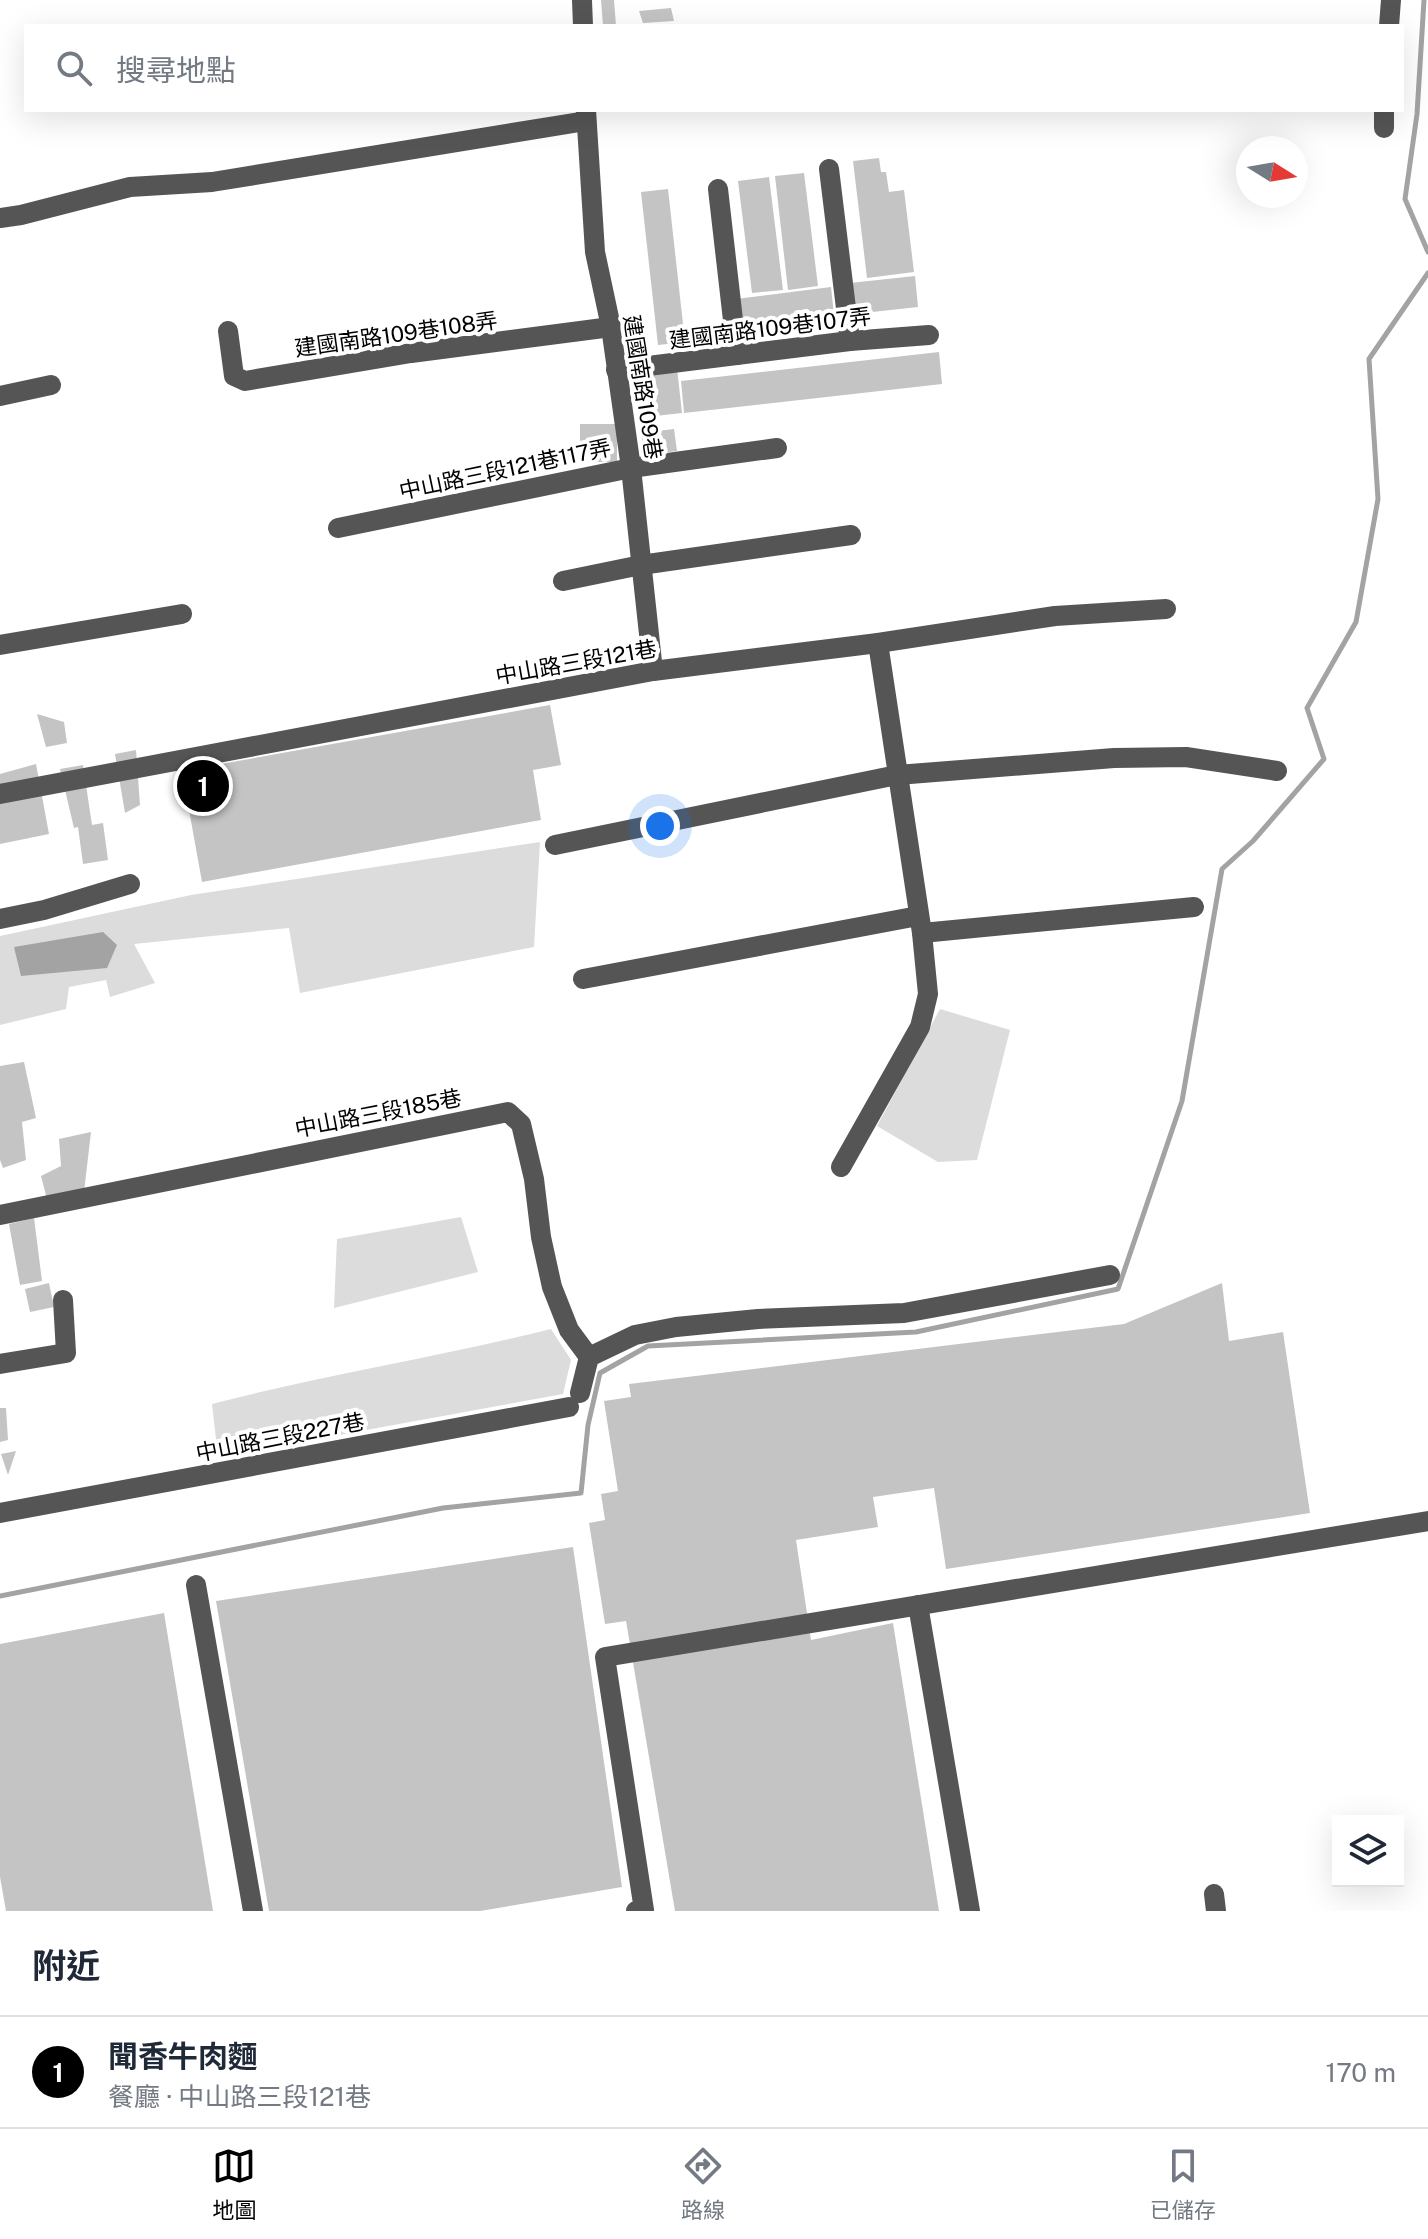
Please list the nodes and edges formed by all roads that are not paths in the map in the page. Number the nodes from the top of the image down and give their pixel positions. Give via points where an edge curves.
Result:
1 (582, 0) edge
2 (1391, 0) edge
3 (583, 24) edge
4 (1389, 24) edge
5 (586, 116) edge
6 (829, 169) dead end
7 (718, 189) dead end
8 (0, 218) edge
9 (611, 327) junction
10 (228, 331) dead end
11 (929, 335) dead end
12 (850, 341) junction
13 (737, 355) junction
14 (616, 370) junction
15 (51, 385) dead end
16 (0, 396) edge
17 (777, 448) dead end
18 (631, 468) junction
19 (338, 528) dead end
20 (851, 535) dead end
21 (641, 565) junction
22 (563, 581) dead end
23 (1166, 609) dead end
24 (182, 614) dead end
25 (878, 643) junction
26 (0, 645) edge
27 (653, 671) junction
28 (1277, 771) dead end
29 (897, 775) junction
30 (0, 794) edge
31 (555, 845) dead end
32 (130, 884) dead end
33 (1194, 907) dead end
34 (0, 919) edge
35 (920, 925) junction
36 (583, 979) dead end
37 (841, 1167) dead end
38 (0, 1215) edge
39 (1110, 1275) dead end
40 (63, 1300) dead end
41 (589, 1357) junction
42 (0, 1364) edge
43 (0, 1513) edge
44 (1428, 1521) edge
45 (196, 1585) dead end
46 (918, 1605) junction
47 (253, 1911) edge
48 (636, 1911) edge
49 (970, 1911) edge

1 - 3 street
2 - 4 street
5 - 8 street via 212,182 130,187
5 - 9 street, 建國南路109巷 via 595,252
6 - 12 street
7 - 13 street
9 - 10 street, 建國南路109巷108弄 via 245,381 234,376
9 - 14 street, 建國南路109巷
11 - 12 street, 建國南路109巷107弄
12 - 13 street, 建國南路109巷107弄
13 - 14 street, 建國南路109巷107弄
14 - 18 street, 建國南路109巷
15 - 16 street
17 - 18 street, 中山路三段121巷117弄
18 - 19 street, 中山路三段121巷117弄
18 - 21 street, 建國南路109巷
20 - 21 street
21 - 22 street
21 - 27 street, 建國南路109巷
23 - 25 street, 中山路三段121巷 via 1055,616
24 - 26 street
25 - 27 street, 中山路三段121巷
25 - 29 street
27 - 30 street, 中山路三段121巷
28 - 29 street via 1186,757
29 - 31 street
29 - 35 street
32 - 34 street
33 - 35 street
35 - 36 street
35 - 37 street via 928,994 920,1027
38 - 41 street, 中山路三段185巷 via 508,1112 521,1124 552,1287 569,1330
39 - 41 street via 904,1313 676,1327 635,1335
40 - 42 street via 66,1353
41 - 43 street, 中山路三段227巷 via 575,1400
44 - 46 street
45 - 47 street
46 - 48 street via 605,1657 644,1910
46 - 49 street

